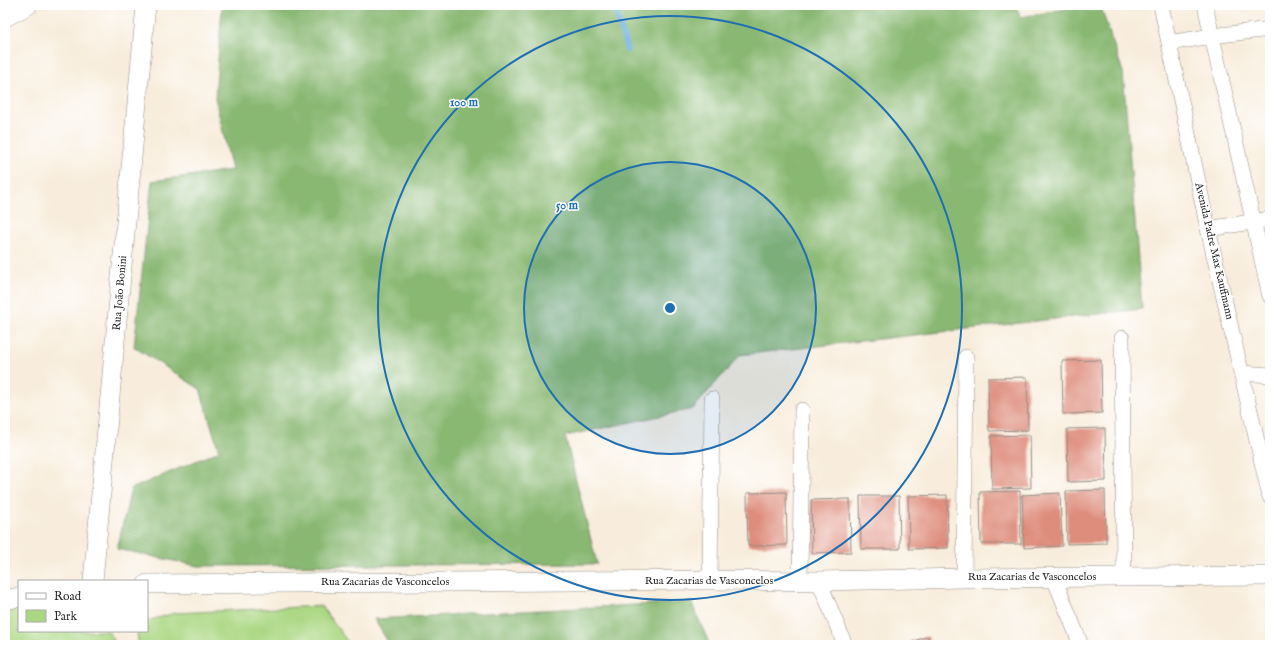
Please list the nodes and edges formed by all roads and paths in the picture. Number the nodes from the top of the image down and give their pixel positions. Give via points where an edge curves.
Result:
1 (28, 5) edge
2 (146, 5) edge
3 (1161, 5) edge
4 (1205, 5) edge
5 (5, 17) edge
6 (1270, 29) edge
7 (1212, 36) junction
8 (1169, 43) junction
9 (1270, 219) edge
10 (1254, 221) junction
11 (1208, 229) junction
12 (1270, 296) edge
13 (1122, 338) dead end
14 (966, 357) dead end
15 (1242, 373) junction
16 (1270, 375) edge
17 (712, 399) dead end
18 (802, 410) dead end
19 (1270, 497) edge
20 (1124, 576) junction
21 (1270, 576) edge
22 (964, 578) junction
23 (1054, 578) junction
24 (93, 580) edge
25 (710, 580) junction
26 (800, 580) junction
27 (819, 581) junction
28 (148, 584) edge
29 (18, 597) edge
30 (5, 600) edge
31 (845, 645) edge
32 (1081, 645) edge

1 - 5 street
2 - 24 street, Rua João Bonini
3 - 8 street, Avenida Padre Max Kauffmann
4 - 7 street
6 - 7 street
7 - 8 street
7 - 10 street
8 - 11 street, Avenida Padre Max Kauffmann
9 - 10 street
10 - 11 street
10 - 12 street
11 - 15 street, Avenida Padre Max Kauffmann
13 - 20 street
14 - 22 street
15 - 16 street
15 - 19 street, Avenida Padre Max Kauffmann
17 - 25 street
18 - 26 street
20 - 21 street, Rua Zacarias de Vasconcelos
20 - 23 street, Rua Zacarias de Vasconcelos
22 - 23 street, Rua Zacarias de Vasconcelos
22 - 27 street, Rua Zacarias de Vasconcelos
23 - 32 street
25 - 26 street, Rua Zacarias de Vasconcelos
25 - 28 street, Rua Zacarias de Vasconcelos
26 - 27 street, Rua Zacarias de Vasconcelos
27 - 31 street
29 - 30 street

